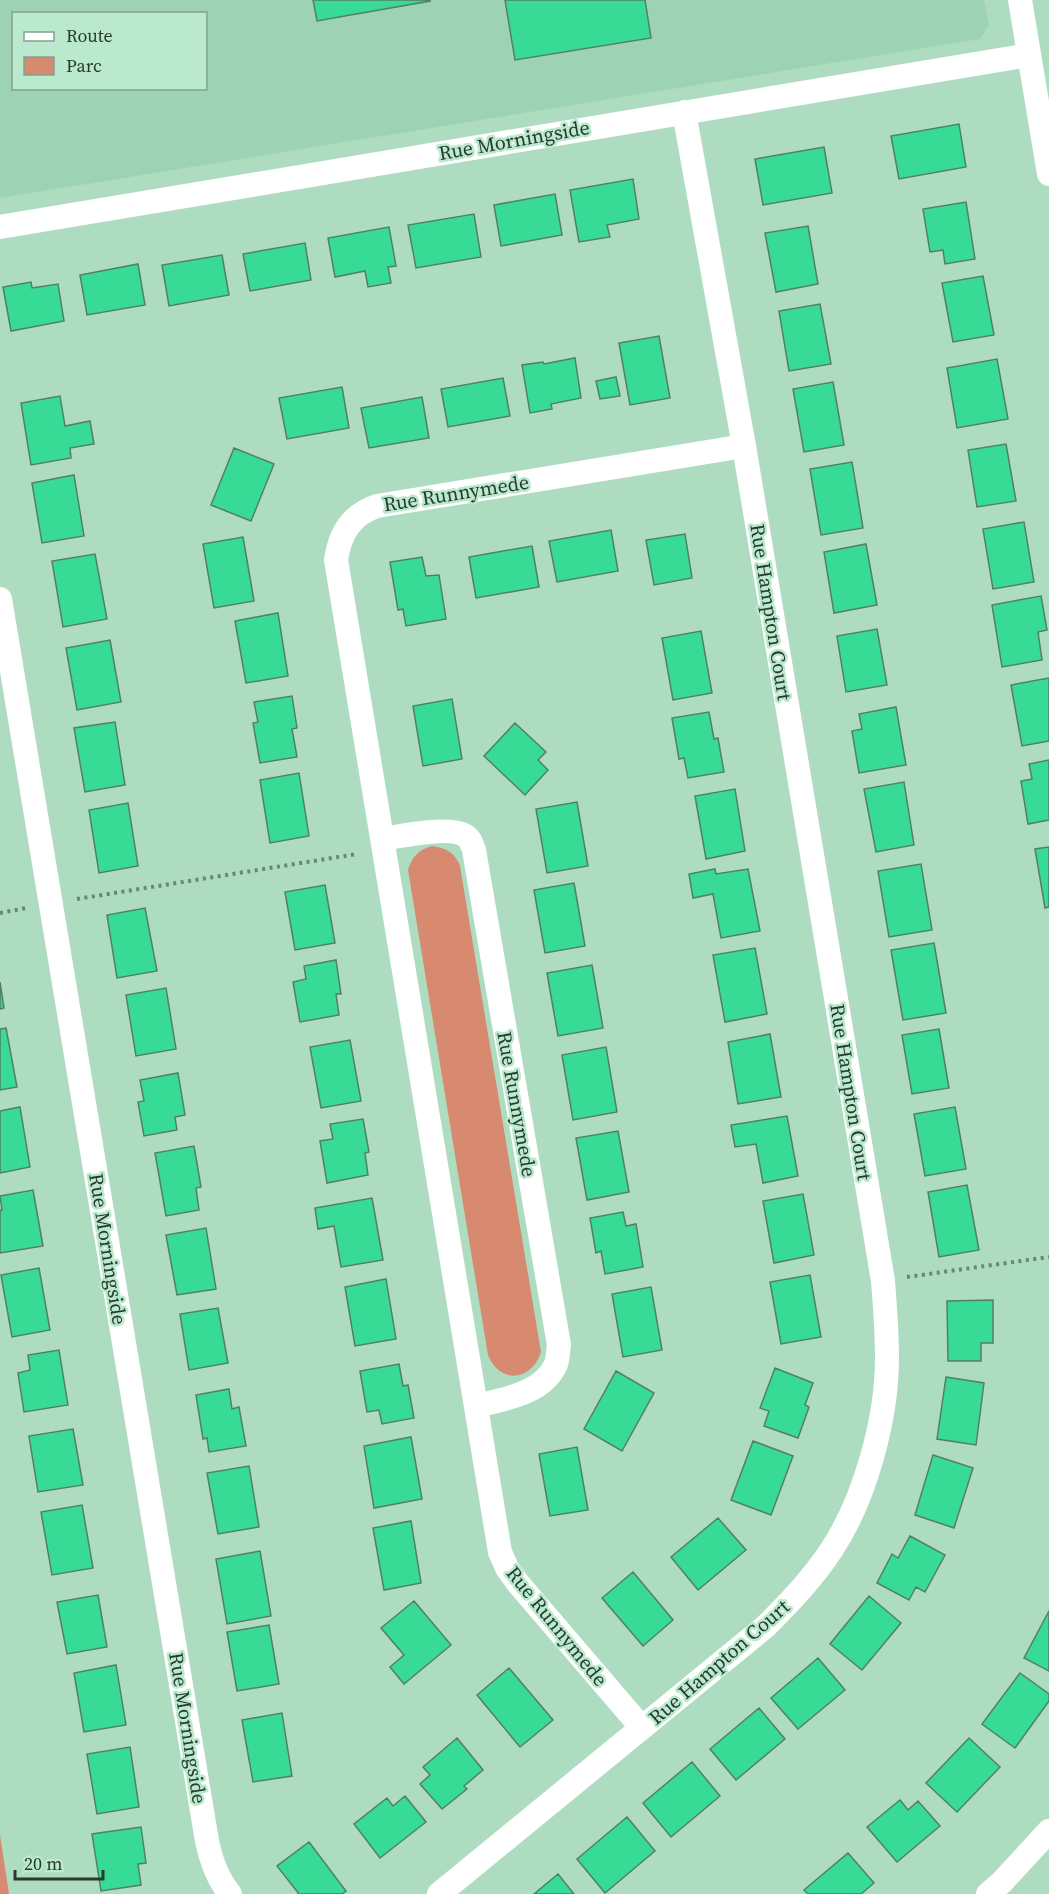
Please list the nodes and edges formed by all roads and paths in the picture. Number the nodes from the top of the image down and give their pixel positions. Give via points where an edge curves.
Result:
1 (1020, 0) edge
2 (1029, 55) junction
3 (684, 112) junction
4 (1049, 174) edge
5 (0, 227) edge
6 (744, 446) junction
7 (0, 598) edge
8 (383, 839) junction
9 (362, 853) dead end
10 (72, 900) dead end
11 (30, 908) dead end
12 (0, 913) edge
13 (1049, 1257) edge
14 (883, 1281) junction
15 (476, 1406) junction
16 (642, 1728) junction
17 (1049, 1831) edge
18 (1001, 1890) edge
19 (230, 1894) edge
20 (440, 1894) edge

1 - 2 street
2 - 3 street, Rue Morningside
2 - 4 street
3 - 5 street, Rue Morningside
3 - 6 street, Rue Hampton Court
6 - 8 street, Rue Runnymede via 376,506 353,520 338,546 336,560
6 - 14 street, Rue Hampton Court
7 - 19 street, Rue Morningside via 210,1859
8 - 15 street, Rue Runnymede
8 - 15 street, Rue Runnymede via 453,831 463,834 474,850 559,1345 557,1362 535,1388
9 - 10 path
11 - 12 path
13 - 14 path
14 - 16 street, Rue Hampton Court via 887,1360 878,1435 865,1479 833,1547 793,1599 766,1626
15 - 16 street, Rue Runnymede via 500,1552 507,1568
16 - 20 street, Rue Hampton Court
17 - 18 street

